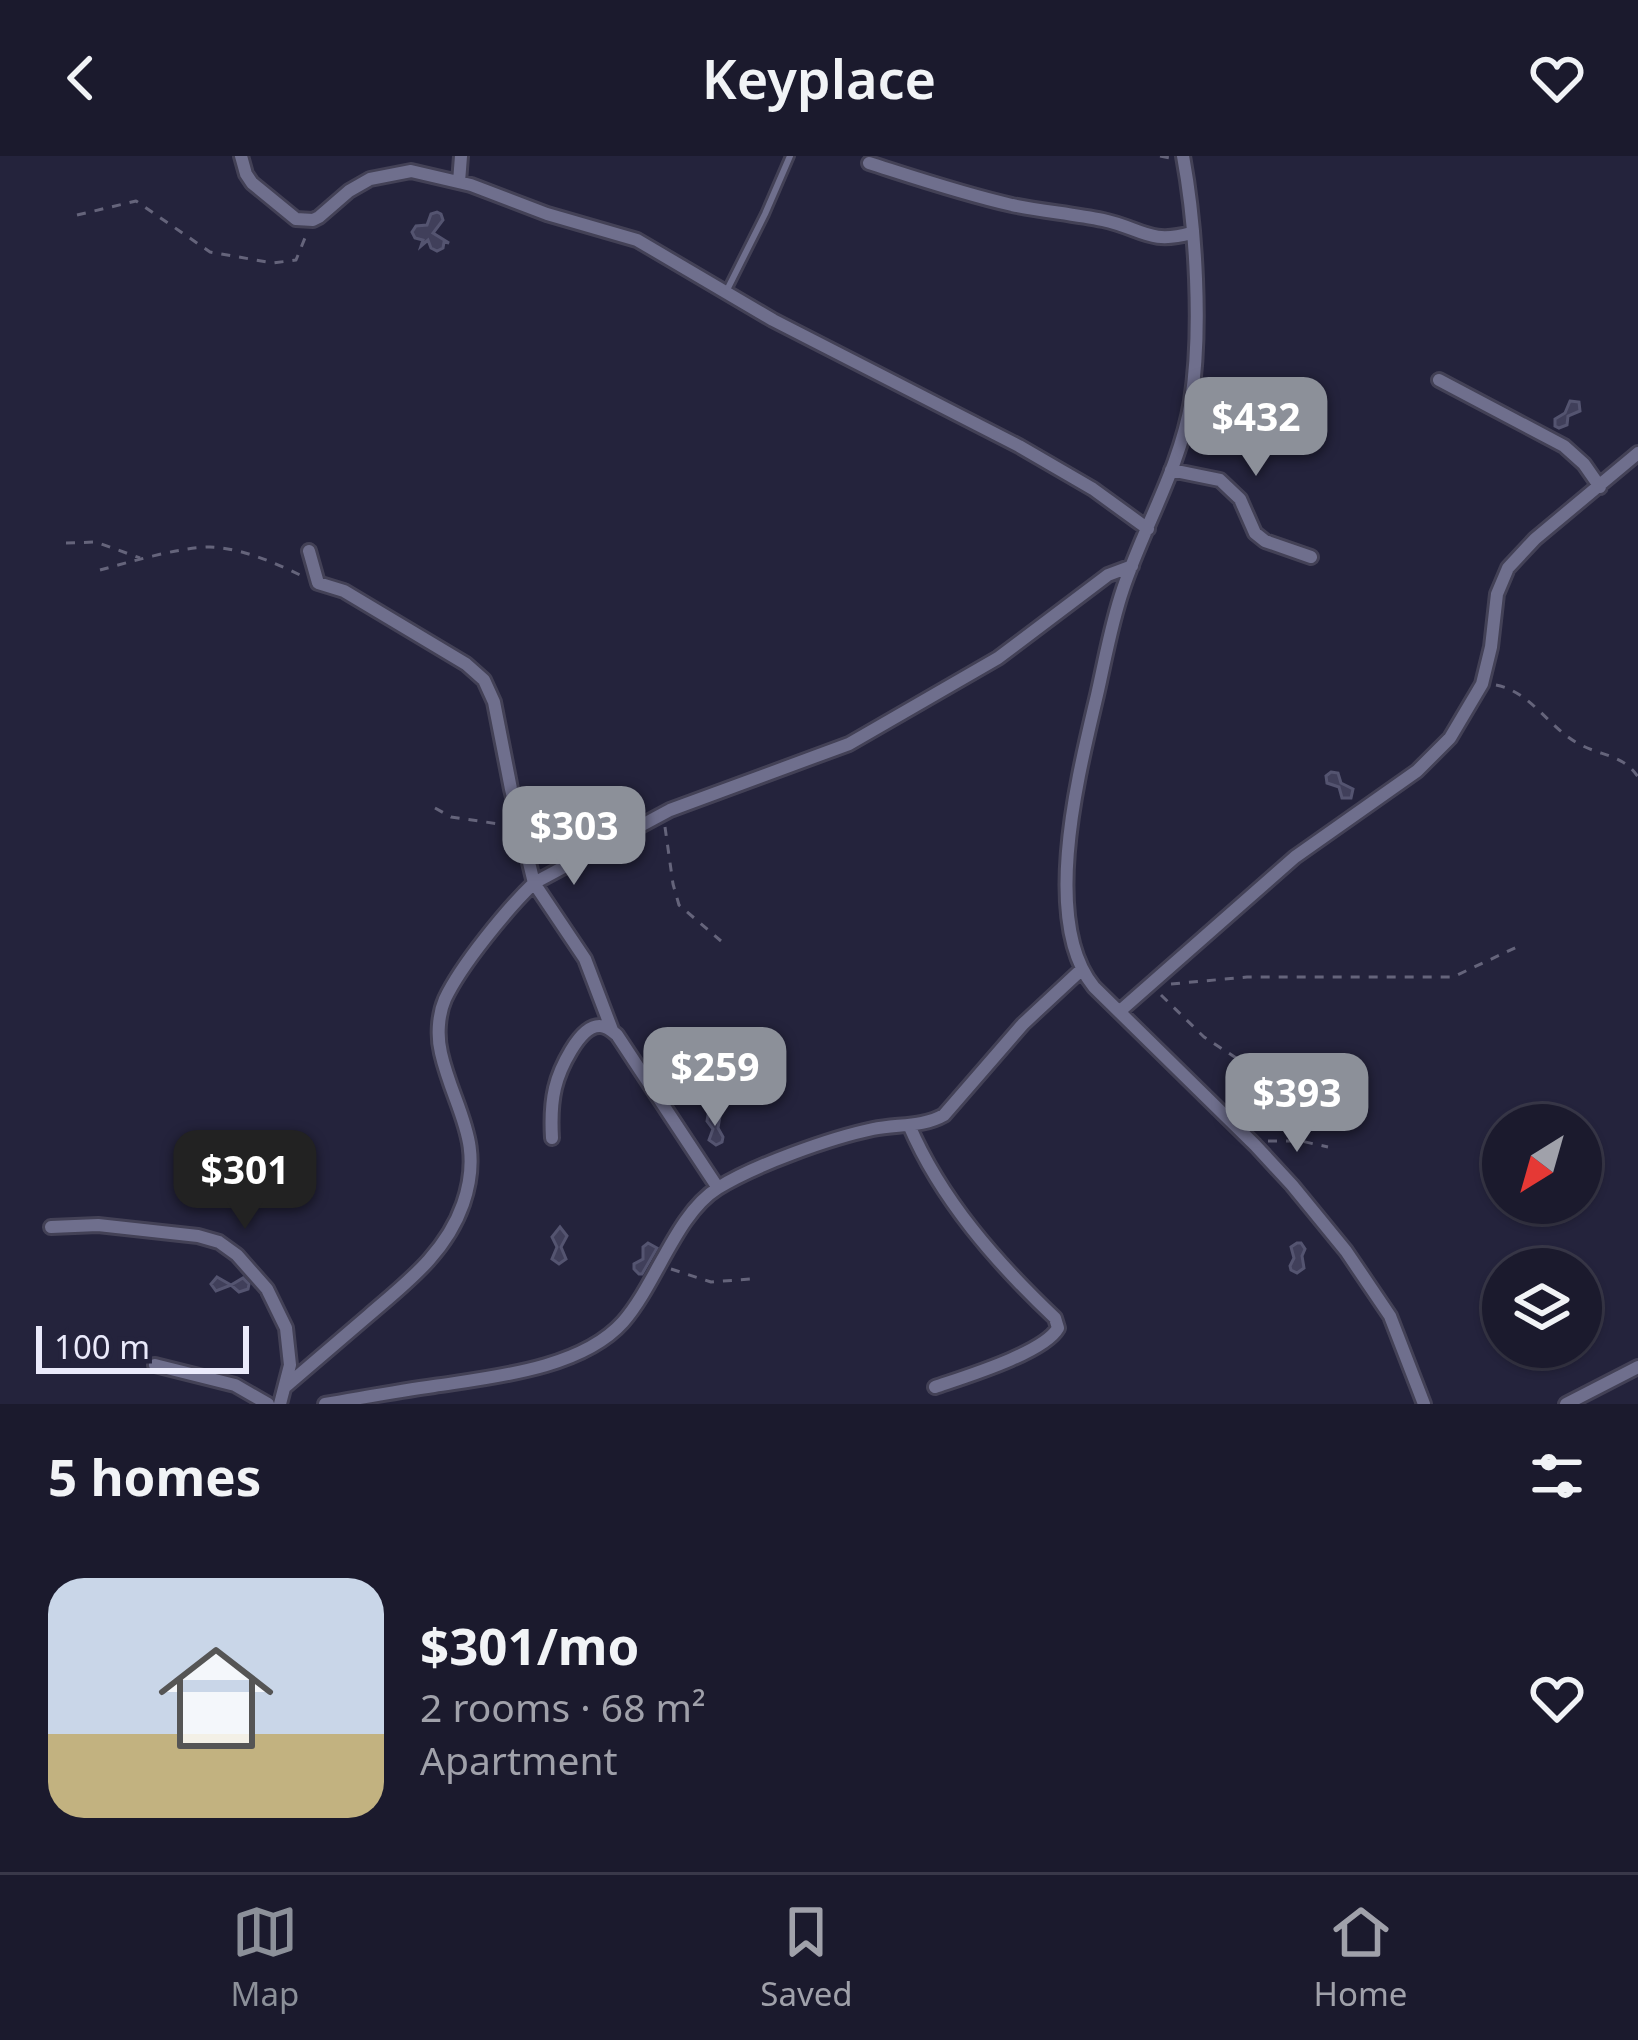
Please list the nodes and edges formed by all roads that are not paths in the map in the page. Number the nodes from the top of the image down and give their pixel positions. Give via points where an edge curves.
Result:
1 (242, 156) edge
2 (461, 156) edge
3 (790, 156) edge
4 (1183, 156) edge
5 (869, 163) dead end
6 (459, 182) junction
7 (1192, 233) junction
8 (725, 293) junction
9 (1439, 380) dead end
10 (1638, 453) edge
11 (1171, 470) junction
12 (1600, 487) junction
13 (1148, 529) junction
14 (309, 551) dead end
15 (1311, 557) dead end
16 (1132, 566) junction
17 (534, 883) junction
18 (1081, 970) junction
19 (1120, 1011) junction
20 (612, 1030) junction
21 (909, 1125) junction
22 (552, 1138) dead end
23 (718, 1187) junction
24 (51, 1227) dead end
25 (155, 1365) dead end
26 (1638, 1367) edge
27 (285, 1387) junction
28 (934, 1387) dead end
29 (268, 1404) edge
30 (280, 1404) edge
31 (325, 1404) edge
32 (1424, 1404) edge
33 (1566, 1404) edge

1 - 6 street via 252,183 296,219 313,220 389,173
2 - 6 street
3 - 8 lane
4 - 7 street
5 - 7 street via 1155,238
6 - 8 street via 637,240
7 - 11 street via 1195,365
8 - 13 street via 1019,446
9 - 12 street via 1564,446
10 - 12 street
11 - 13 street
11 - 15 street via 1220,480 1255,533
12 - 19 street via 1508,568 1482,684 1434,756 1294,857
13 - 16 street
14 - 17 street via 318,584 344,591 484,680
16 - 17 street via 998,658 850,744 663,814
16 - 18 street via 1070,824 1068,906
17 - 20 street via 585,959
17 - 27 street via 475,953 440,1015 442,1057 470,1138 468,1186 448,1237
18 - 19 street
18 - 21 street via 944,1115
19 - 32 street via 1292,1185 1369,1282
20 - 22 street via 588,1030 562,1067
20 - 23 street
21 - 23 street via 831,1141
21 - 28 street via 949,1198 1058,1328 1048,1341
23 - 31 street via 696,1205 607,1337 506,1376
24 - 27 street via 98,1225 219,1242 253,1270 278,1309 290,1365
25 - 29 street via 235,1385
26 - 33 street
27 - 30 street

